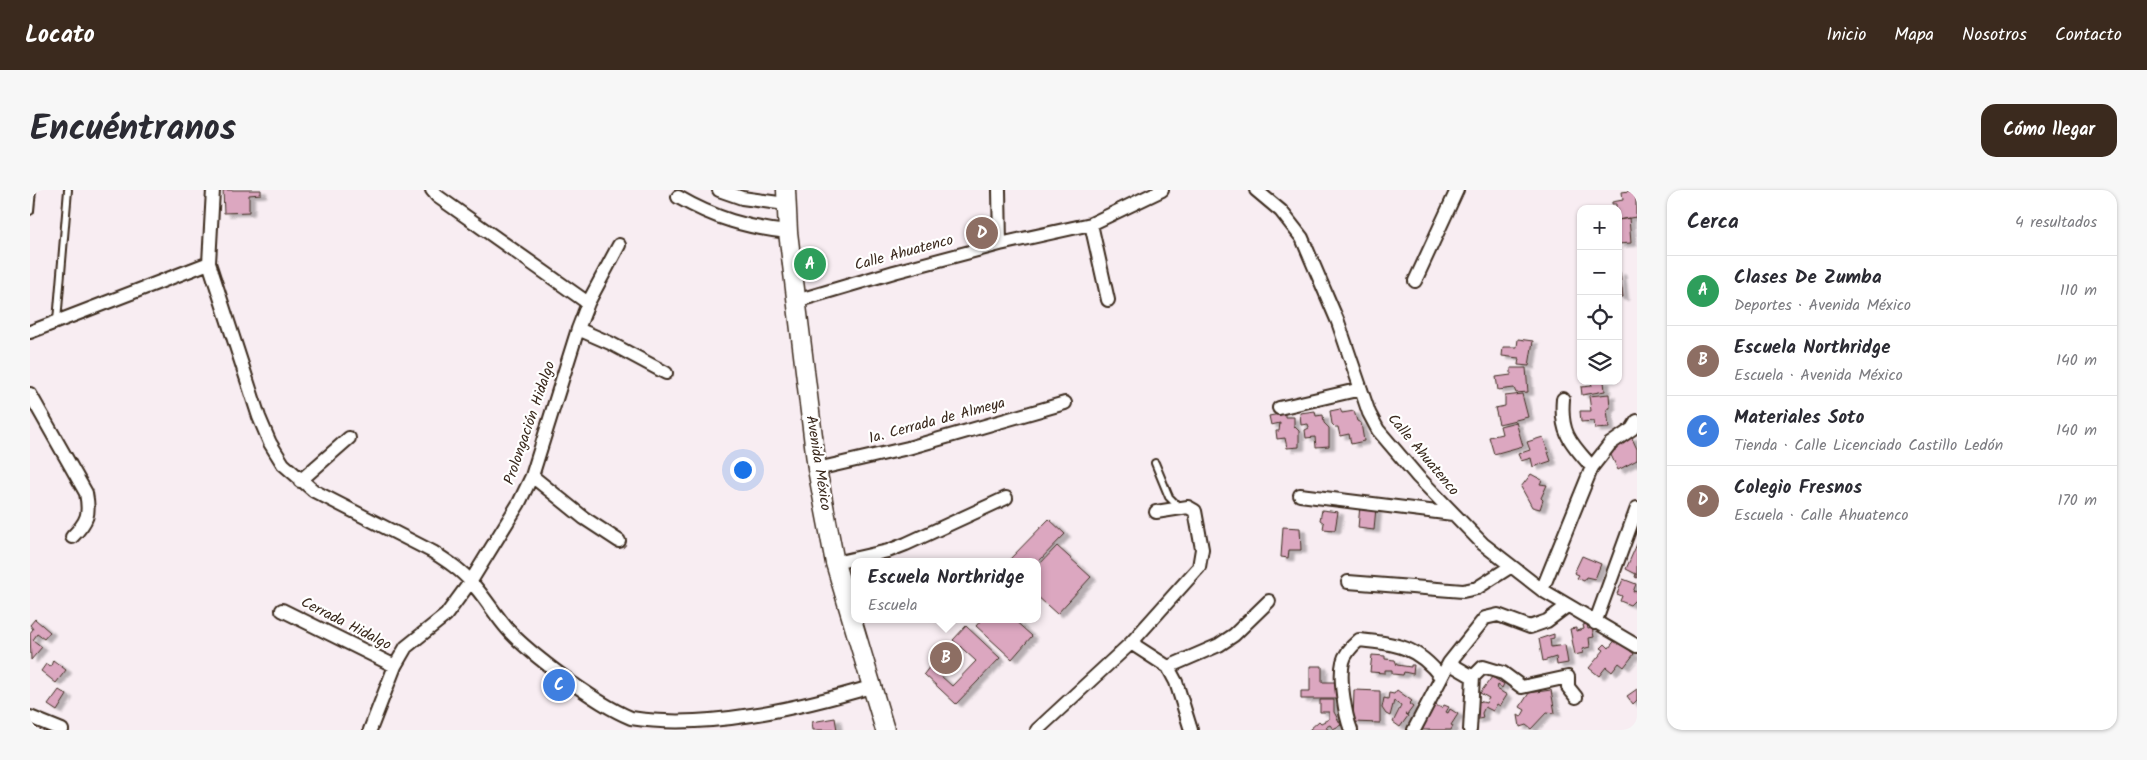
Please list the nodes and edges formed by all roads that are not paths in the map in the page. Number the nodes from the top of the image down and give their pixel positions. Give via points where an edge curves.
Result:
1 (32, 190) edge
2 (68, 190) edge
3 (213, 190) edge
4 (432, 190) edge
5 (719, 190) edge
6 (999, 190) edge
7 (1162, 190) edge
8 (1256, 190) edge
9 (1457, 190) edge
10 (678, 197) dead end
11 (786, 197) edge
12 (30, 211) edge
13 (1091, 224) junction
14 (788, 232) junction
15 (1000, 244) junction
16 (619, 245) dead end
17 (209, 263) junction
18 (1415, 281) dead end
19 (1108, 300) dead end
20 (796, 301) junction
21 (588, 303) junction
22 (57, 322) junction
23 (578, 329) junction
24 (30, 332) edge
25 (666, 373) dead end
26 (1360, 389) junction
27 (30, 394) edge
28 (1563, 399) dead end
29 (1065, 403) dead end
30 (1279, 408) dead end
31 (1637, 421) edge
32 (348, 438) dead end
33 (1155, 463) dead end
34 (1592, 467) junction
35 (817, 469) junction
36 (532, 476) junction
37 (300, 481) junction
38 (1300, 495) dead end
39 (1006, 498) dead end
40 (1180, 508) junction
41 (1637, 508) edge
42 (1156, 512) dead end
43 (1453, 514) junction
44 (72, 537) dead end
45 (619, 542) dead end
46 (857, 558) edge
47 (851, 559) edge
48 (835, 563) junction
49 (1510, 567) junction
50 (471, 582) junction
51 (1348, 582) dead end
52 (1542, 590) junction
53 (1269, 601) dead end
54 (1567, 606) junction
55 (282, 610) dead end
56 (851, 613) edge
57 (854, 623) edge
58 (1594, 623) junction
59 (1131, 643) junction
60 (1637, 646) edge
61 (1449, 663) junction
62 (395, 666) junction
63 (1168, 667) junction
64 (1441, 677) junction
65 (1473, 677) junction
66 (874, 686) junction
67 (1576, 697) dead end
68 (30, 717) edge
69 (629, 724) edge
70 (62, 730) edge
71 (370, 730) edge
72 (885, 730) edge
73 (1037, 730) edge
74 (1191, 730) edge
75 (1351, 730) edge
76 (1414, 730) edge
77 (1470, 730) edge

1 - 12 lane
2 - 22 lane
3 - 17 street
4 - 21 street
5 - 11 street via 742,198
6 - 15 street
7 - 13 street, Calle Ahuatenco
8 - 26 street, Calle Ahuatenco via 1281,211 1302,238 1338,322
9 - 18 street
10 - 14 street via 696,208 739,224
11 - 14 main road, Avenida México
13 - 15 street, Calle Ahuatenco
13 - 19 street
14 - 20 main road, Avenida México
15 - 20 street, Calle Ahuatenco
16 - 21 street, Prolongación Hidalgo
17 - 22 street
17 - 37 street via 259,417 283,464
20 - 35 main road, Avenida México
21 - 23 street, Prolongación Hidalgo
22 - 24 street
23 - 25 street
23 - 36 street, Prolongación Hidalgo
26 - 30 street
26 - 43 street, Calle Ahuatenco via 1378,430
27 - 44 street via 86,492 89,508 84,524
28 - 34 street via 1562,426 1568,439
29 - 35 street, 1a. Cerrada de Almeya via 916,446
31 - 34 street via 1632,429 1610,444
32 - 37 street
33 - 40 lane via 1168,497
34 - 52 street
35 - 48 main road, Avenida México
36 - 45 street
36 - 50 street, Prolongación Hidalgo
37 - 50 street via 434,552
38 - 43 street
39 - 46 street via 906,544
40 - 42 street
40 - 59 street via 1188,507 1195,511 1202,549 1199,567
41 - 58 street
43 - 49 street, Calle Ahuatenco
47 - 48 street
48 - 56 main road, Avenida México
49 - 51 street via 1477,588 1463,591
49 - 52 street, Calle Ahuatenco
50 - 62 street, Prolongación Hidalgo via 446,615 406,647
50 - 69 street via 511,633 544,663
52 - 54 street, Calle Ahuatenco
53 - 63 street via 1219,645
54 - 58 street, Calle Ahuatenco
54 - 61 street via 1547,621 1530,627 1498,615 1485,618
55 - 62 street, Cerrada Hidalgo
57 - 66 main road, Avenida México
58 - 60 street, Calle Ahuatenco
59 - 63 street
59 - 73 street
61 - 64 street
61 - 65 street
62 - 71 street, Prolongación Hidalgo
63 - 74 street
64 - 75 street via 1419,654 1398,645 1359,640 1348,650 1343,662 1342,681
64 - 76 street
65 - 67 street via 1483,666 1503,673 1522,687 1568,677 1568,687
65 - 77 street
66 - 69 street via 758,721 725,726
66 - 72 main road, Avenida México
68 - 70 street

